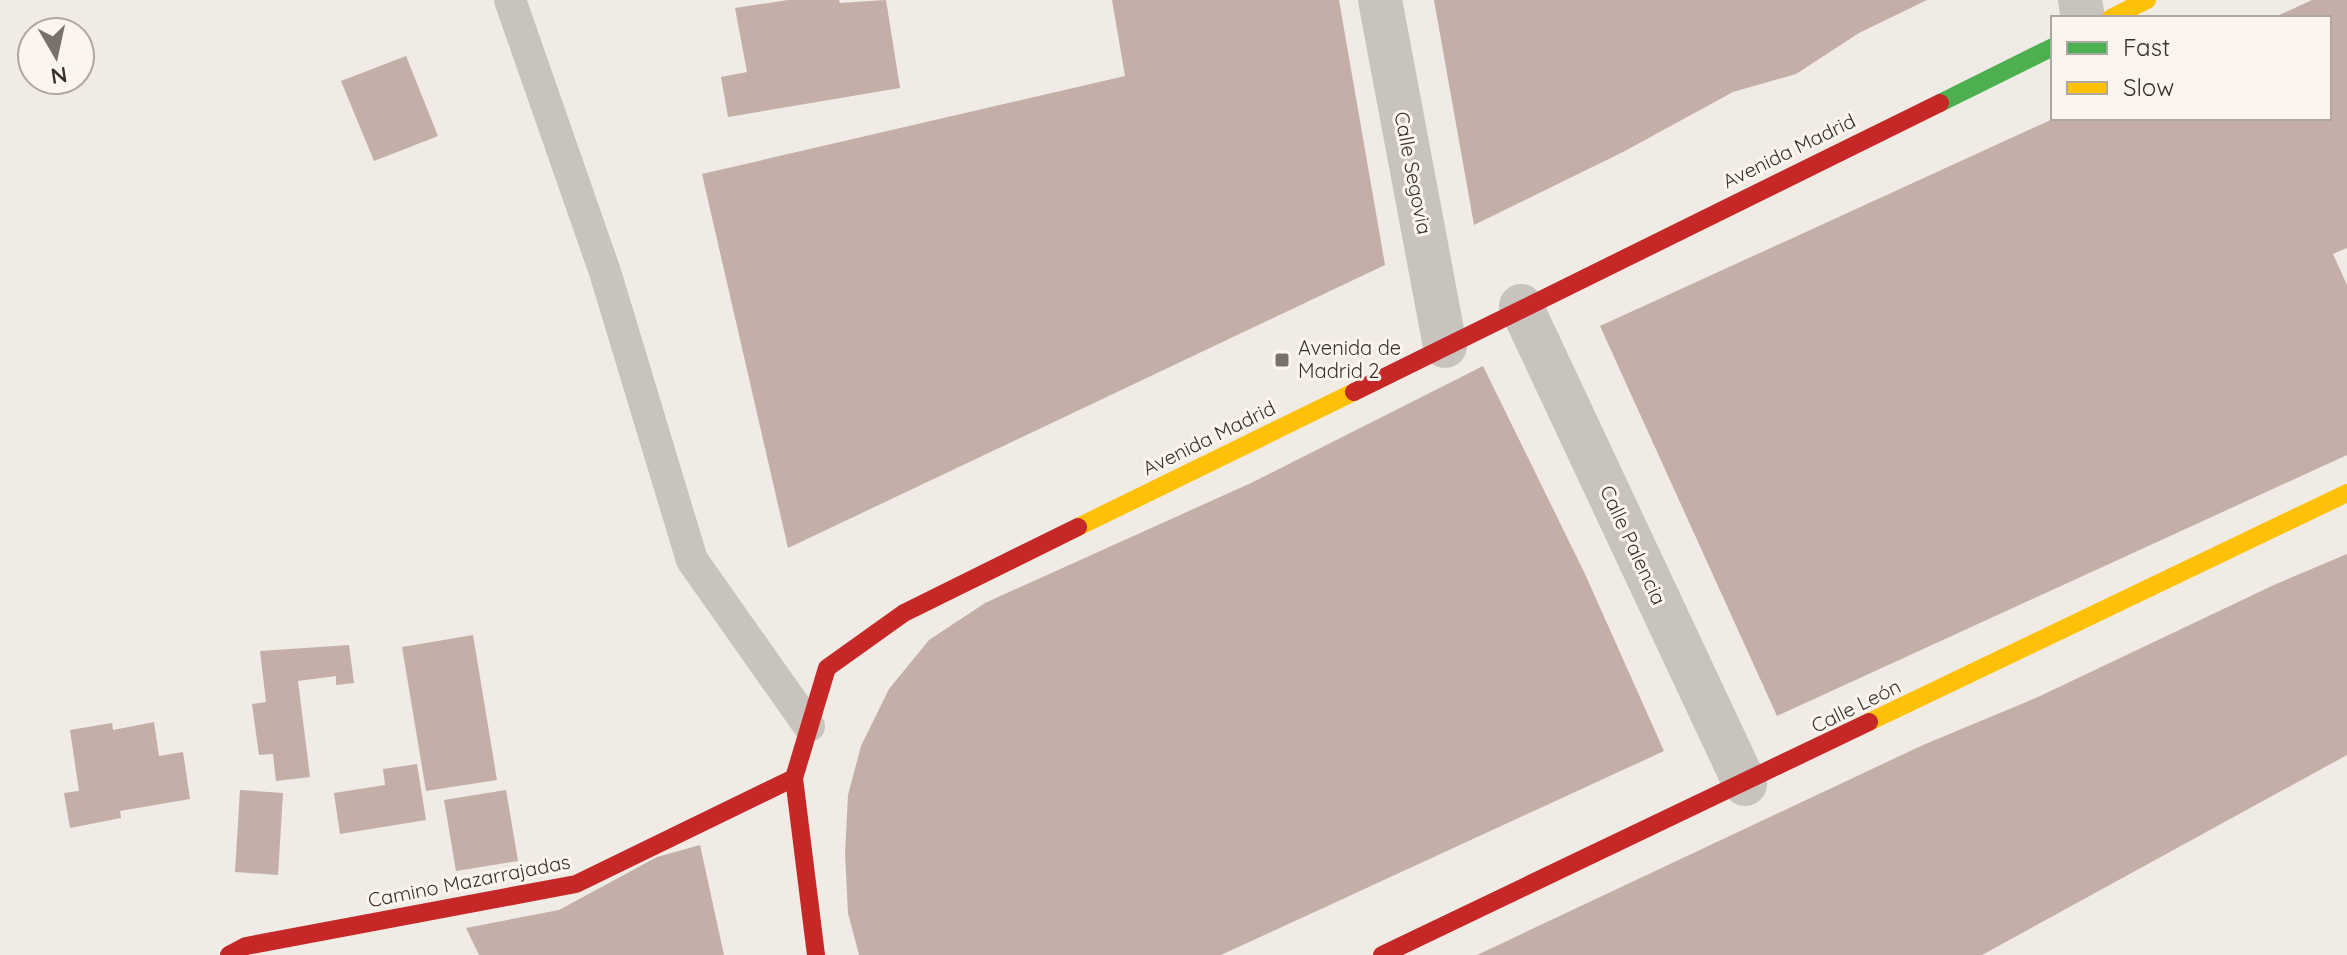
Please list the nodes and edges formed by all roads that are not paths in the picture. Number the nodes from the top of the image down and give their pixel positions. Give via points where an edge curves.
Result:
1 (510, 0) edge
2 (1380, 0) edge
3 (2147, 0) edge
4 (2115, 16) edge
5 (2051, 48) edge
6 (1521, 306) junction
7 (1445, 346) junction
8 (2347, 493) edge
9 (809, 726) junction
10 (794, 778) junction
11 (1745, 784) junction
12 (229, 955) edge
13 (816, 955) edge
14 (1382, 955) edge

1 - 9 lane via 605,272 692,560
2 - 7 street, Calle Segovia
3 - 4 street
5 - 6 street, Avenida Madrid
6 - 7 street, Avenida Madrid
6 - 11 street, Calle Palencia
7 - 9 street, Avenida Madrid via 904,613 827,668
8 - 11 street, Calle León
9 - 10 street, Avenida Madrid
10 - 12 street, Camino Mazarrajadas via 576,884 246,946
10 - 13 street, Avenida Madrid
11 - 14 street, Calle León

